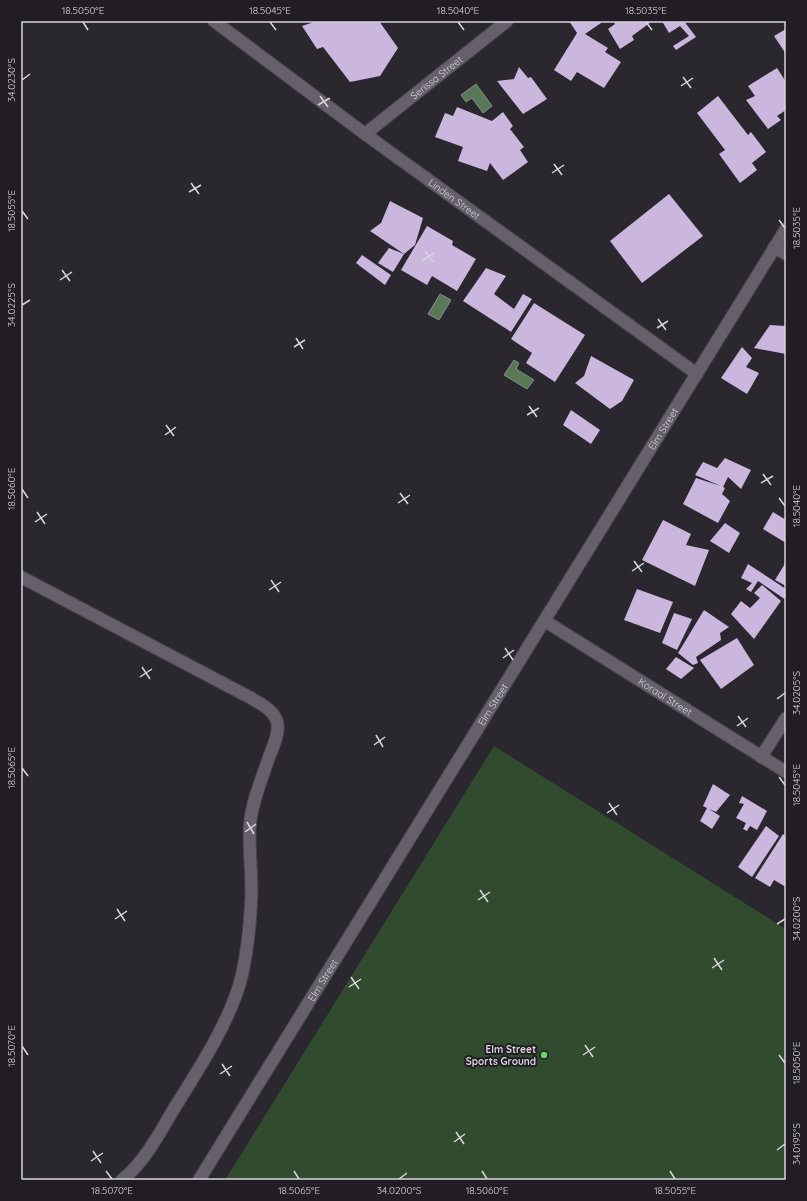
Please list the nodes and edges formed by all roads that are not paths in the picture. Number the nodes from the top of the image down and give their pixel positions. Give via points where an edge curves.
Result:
1 (214, 21) edge
2 (507, 21) edge
3 (365, 134) junction
4 (786, 228) edge
5 (774, 247) junction
6 (786, 254) edge
7 (697, 374) junction
8 (21, 577) edge
9 (545, 621) junction
10 (786, 718) edge
11 (761, 757) junction
12 (786, 772) edge
13 (122, 1180) edge
14 (199, 1180) edge

1 - 3 street, Linden Street
2 - 3 street, Serissa Street
3 - 7 street, Linden Street
4 - 5 street, Elm Street
5 - 6 street
5 - 7 street, Elm Street
7 - 9 street, Elm Street
8 - 13 street via 251,698 266,707 277,722 278,730 255,799 250,823 251,902 242,975 234,1001 218,1035 165,1125 141,1161
9 - 11 street, Koraal Street
9 - 14 street, Elm Street
10 - 11 street
11 - 12 street, Koraal Street

